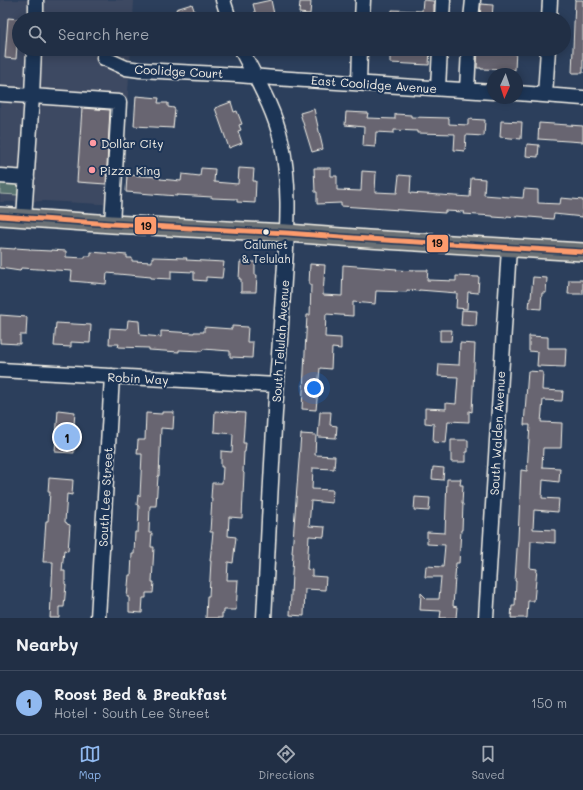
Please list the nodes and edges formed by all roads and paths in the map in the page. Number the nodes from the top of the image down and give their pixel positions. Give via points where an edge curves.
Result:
1 (36, 0) edge
2 (224, 0) edge
3 (363, 0) edge
4 (443, 0) edge
5 (473, 0) edge
6 (550, 0) edge
7 (36, 12) edge
8 (227, 12) edge
9 (362, 12) edge
10 (442, 12) edge
11 (472, 12) edge
12 (549, 12) edge
13 (34, 56) edge
14 (245, 56) edge
15 (360, 56) edge
16 (440, 56) edge
17 (469, 56) edge
18 (548, 56) edge
19 (104, 58) dead end
20 (255, 77) junction
21 (359, 83) junction
22 (438, 88) junction
23 (467, 90) junction
24 (487, 92) edge
25 (523, 93) edge
26 (0, 94) edge
27 (545, 95) junction
28 (32, 96) junction
29 (583, 98) edge
30 (0, 176) edge
31 (26, 178) junction
32 (0, 216) edge
33 (24, 218) junction
34 (112, 224) junction
35 (287, 233) junction
36 (509, 248) junction
37 (583, 252) edge
38 (0, 370) edge
39 (112, 376) junction
40 (276, 385) junction
41 (98, 618) edge
42 (264, 618) edge
43 (486, 618) edge

1 - 7 street
2 - 8 street
3 - 9 street
4 - 10 street
5 - 11 street
6 - 12 street
13 - 28 street
14 - 20 street, South Telulah Avenue
15 - 21 street
16 - 22 street
17 - 23 street
18 - 27 street
19 - 20 street, Coolidge Court via 126,68 140,70
20 - 21 street, East Coolidge Avenue
20 - 35 street, South Telulah Avenue via 271,107 282,142 287,186
21 - 22 street, East Coolidge Avenue
22 - 23 street, East Coolidge Avenue
23 - 24 street, East Coolidge Avenue
25 - 27 street
26 - 28 street
27 - 29 street
28 - 31 street
28 - 34 street via 119,102
30 - 31 street
31 - 33 street
32 - 33 main road
33 - 34 main road
34 - 35 main road
35 - 36 main road
35 - 40 street, South Telulah Avenue
36 - 37 main road
36 - 43 street, South Walden Avenue
38 - 39 street, Robin Way
39 - 40 street, Robin Way
39 - 41 street, South Lee Street
40 - 42 street, South Telulah Avenue

